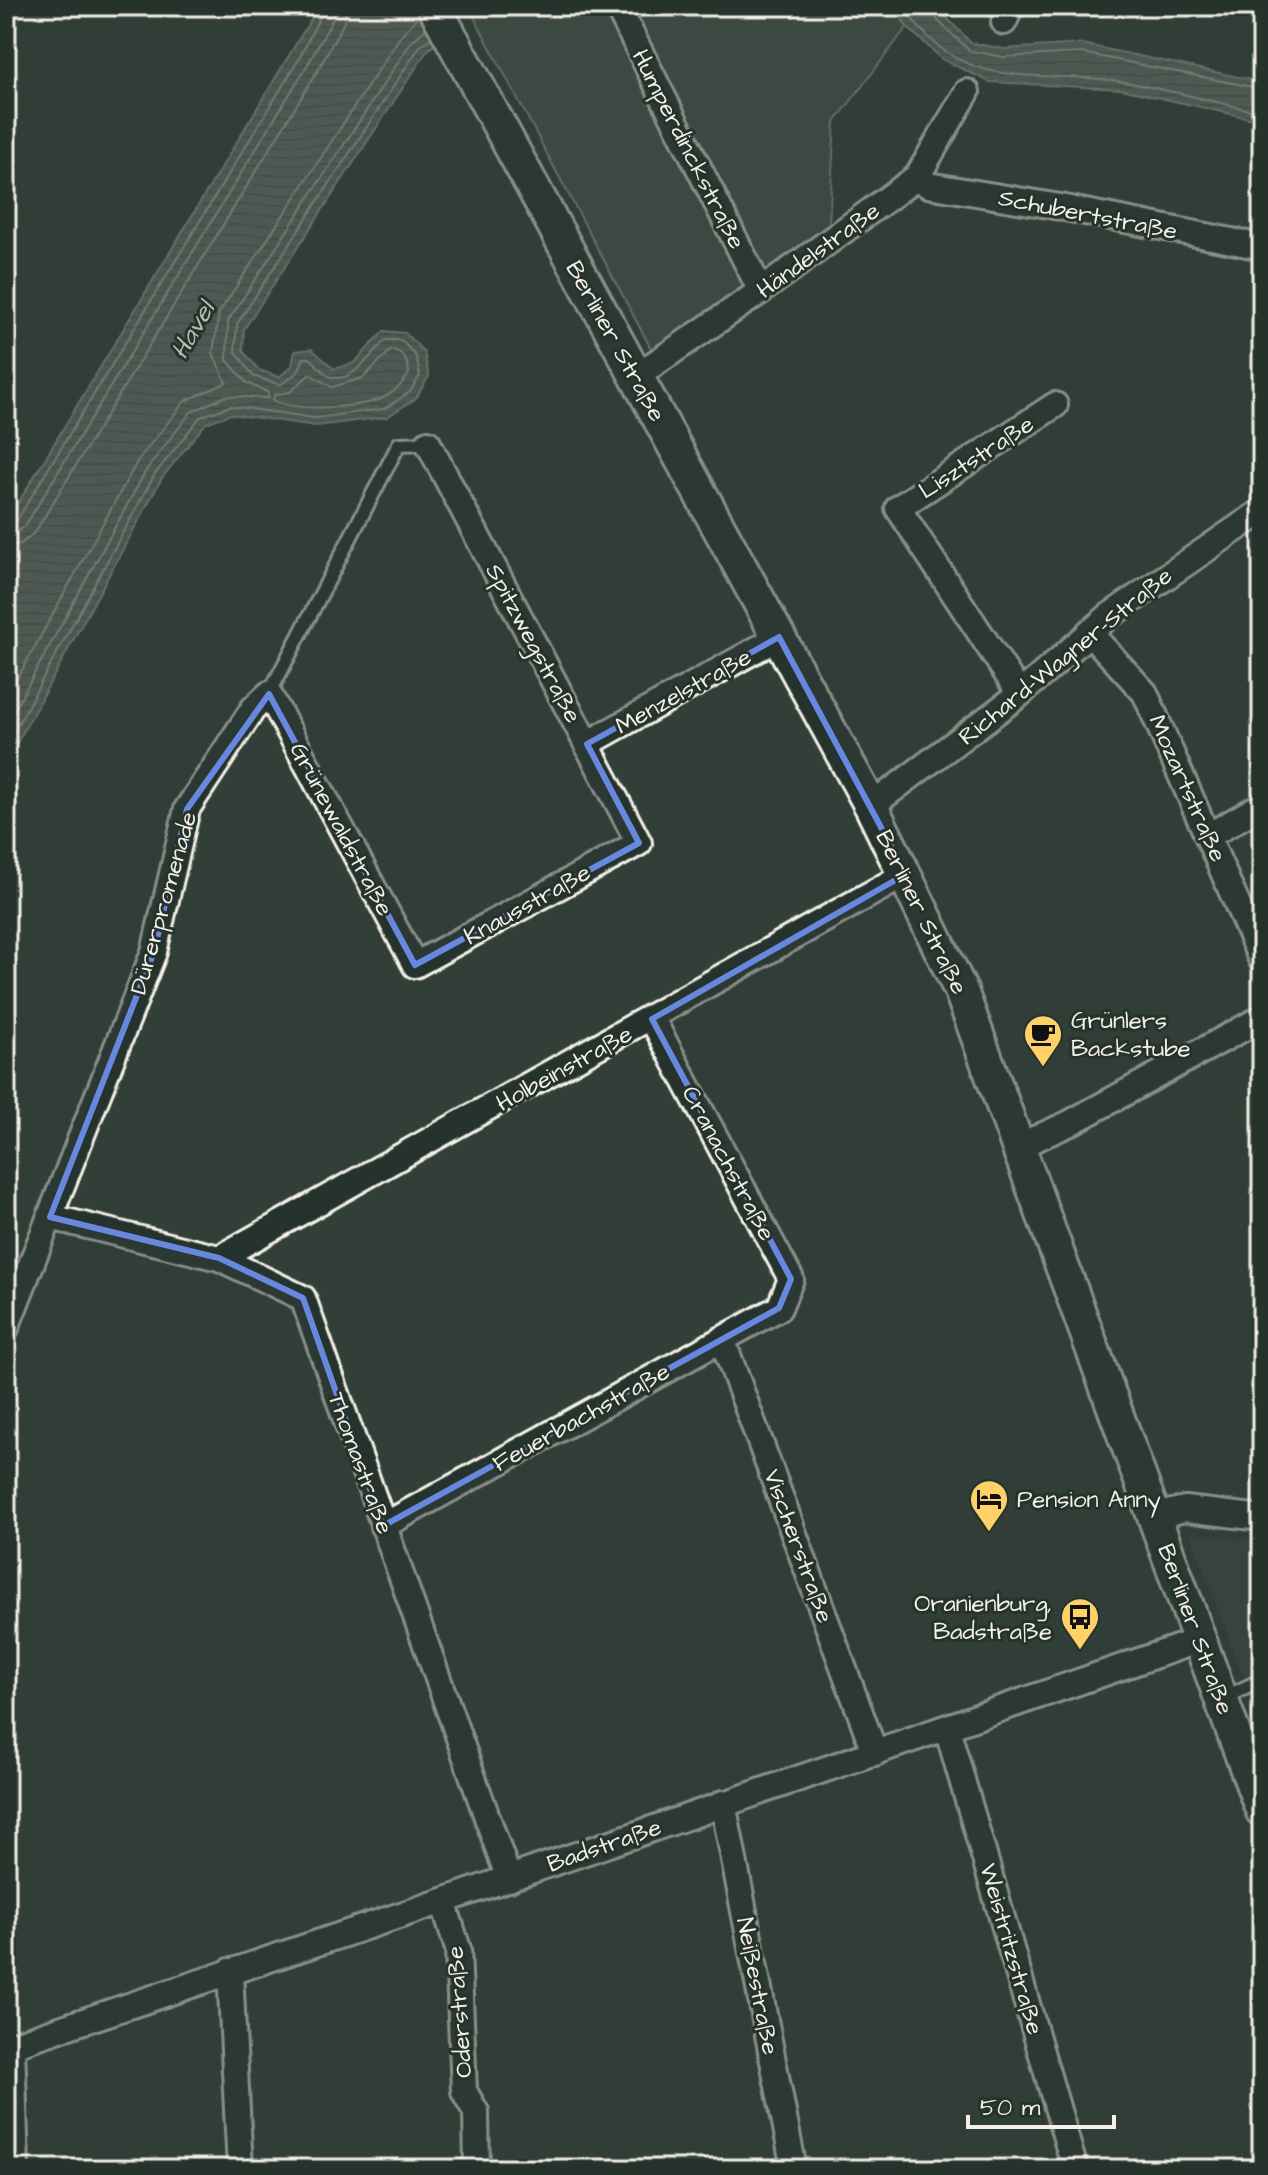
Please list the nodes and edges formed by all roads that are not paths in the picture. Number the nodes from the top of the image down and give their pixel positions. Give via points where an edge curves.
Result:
1 (434, 6) edge
2 (617, 6) edge
3 (967, 92) dead end
4 (917, 177) junction
5 (1262, 247) edge
6 (761, 291) junction
7 (635, 377) junction
8 (1055, 405) dead end
9 (428, 443) joint
10 (1262, 511) edge
11 (1089, 632) junction
12 (779, 637) junction
13 (269, 694) junction
14 (1020, 694) junction
15 (587, 744) junction
16 (1262, 805) edge
17 (871, 806) junction
18 (1210, 835) junction
19 (639, 843) joint
20 (906, 874) junction
21 (1262, 961) edge
22 (415, 965) joint
23 (1262, 1018) edge
24 (652, 1019) junction
25 (1019, 1146) junction
26 (50, 1217) junction
27 (219, 1258) junction
28 (779, 1308) joint
29 (6, 1328) edge
30 (722, 1339) junction
31 (1155, 1516) junction
32 (1262, 1518) edge
33 (383, 1526) junction
34 (1200, 1640) junction
35 (1262, 1680) edge
36 (1221, 1699) junction
37 (947, 1728) junction
38 (875, 1753) junction
39 (723, 1803) junction
40 (1262, 1810) edge
41 (509, 1879) junction
42 (443, 1901) junction
43 (230, 1971) junction
44 (9, 2046) edge
45 (16, 2169) edge
46 (240, 2169) edge
47 (477, 2169) edge
48 (794, 2169) edge
49 (1075, 2169) edge

1 - 7 main road, Berliner Straße
2 - 6 street, Humperdinckstraße
3 - 4 street, Händelstraße
4 - 5 street, Schubertstraße via 928,185
4 - 6 street, Händelstraße
6 - 7 street, Händelstraße
7 - 12 main road, Berliner Straße
8 - 14 street, Lisztstraße via 898,508
9 - 13 lane, Dürerpromenade via 399,444
9 - 15 street, Spitzwegstraße
10 - 11 street, Richard-Wagner-Straße
11 - 14 street, Richard-Wagner-Straße
11 - 18 street, Mozartstraße via 1145,693
12 - 15 street, Menzelstraße
12 - 17 main road, Berliner Straße
13 - 22 street, Grünewaldstraße
13 - 26 street, Dürerpromenade via 253,709 187,809 154,952
14 - 17 street, Richard-Wagner-Straße
15 - 19 street, Spitzwegstraße
16 - 18 street
17 - 20 main road, Berliner Straße
18 - 21 street, Mozartstraße
19 - 22 street, Knausstraße
20 - 24 street, Holbeinstraße
20 - 25 main road, Berliner Straße via 961,991
23 - 25 street
24 - 27 street, Holbeinstraße
24 - 28 street, Cranachstraße via 791,1279
25 - 31 main road, Berliner Straße
26 - 27 street, Thomastraße
26 - 29 street, Dürerpromenade
27 - 33 street, Thomastraße via 303,1298
28 - 30 street, Feuerbachstraße
30 - 33 street, Feuerbachstraße
30 - 38 street, Vischerstraße
31 - 32 street via 1185,1509
31 - 34 main road, Berliner Straße
33 - 41 street, Thomastraße
34 - 36 main road, Berliner Straße
34 - 37 street, Badstraße
35 - 36 lane
36 - 40 main road, Berliner Straße
37 - 38 street, Badstraße
37 - 49 street, Weistritzstraße
38 - 39 street, Badstraße
39 - 41 street, Badstraße
39 - 48 street, Neißestraße
41 - 42 street, Badstraße
42 - 43 street, Badstraße
42 - 47 street, Oderstraße via 458,1949 464,2091 476,2112
43 - 44 street, Badstraße
43 - 46 street
44 - 45 street

